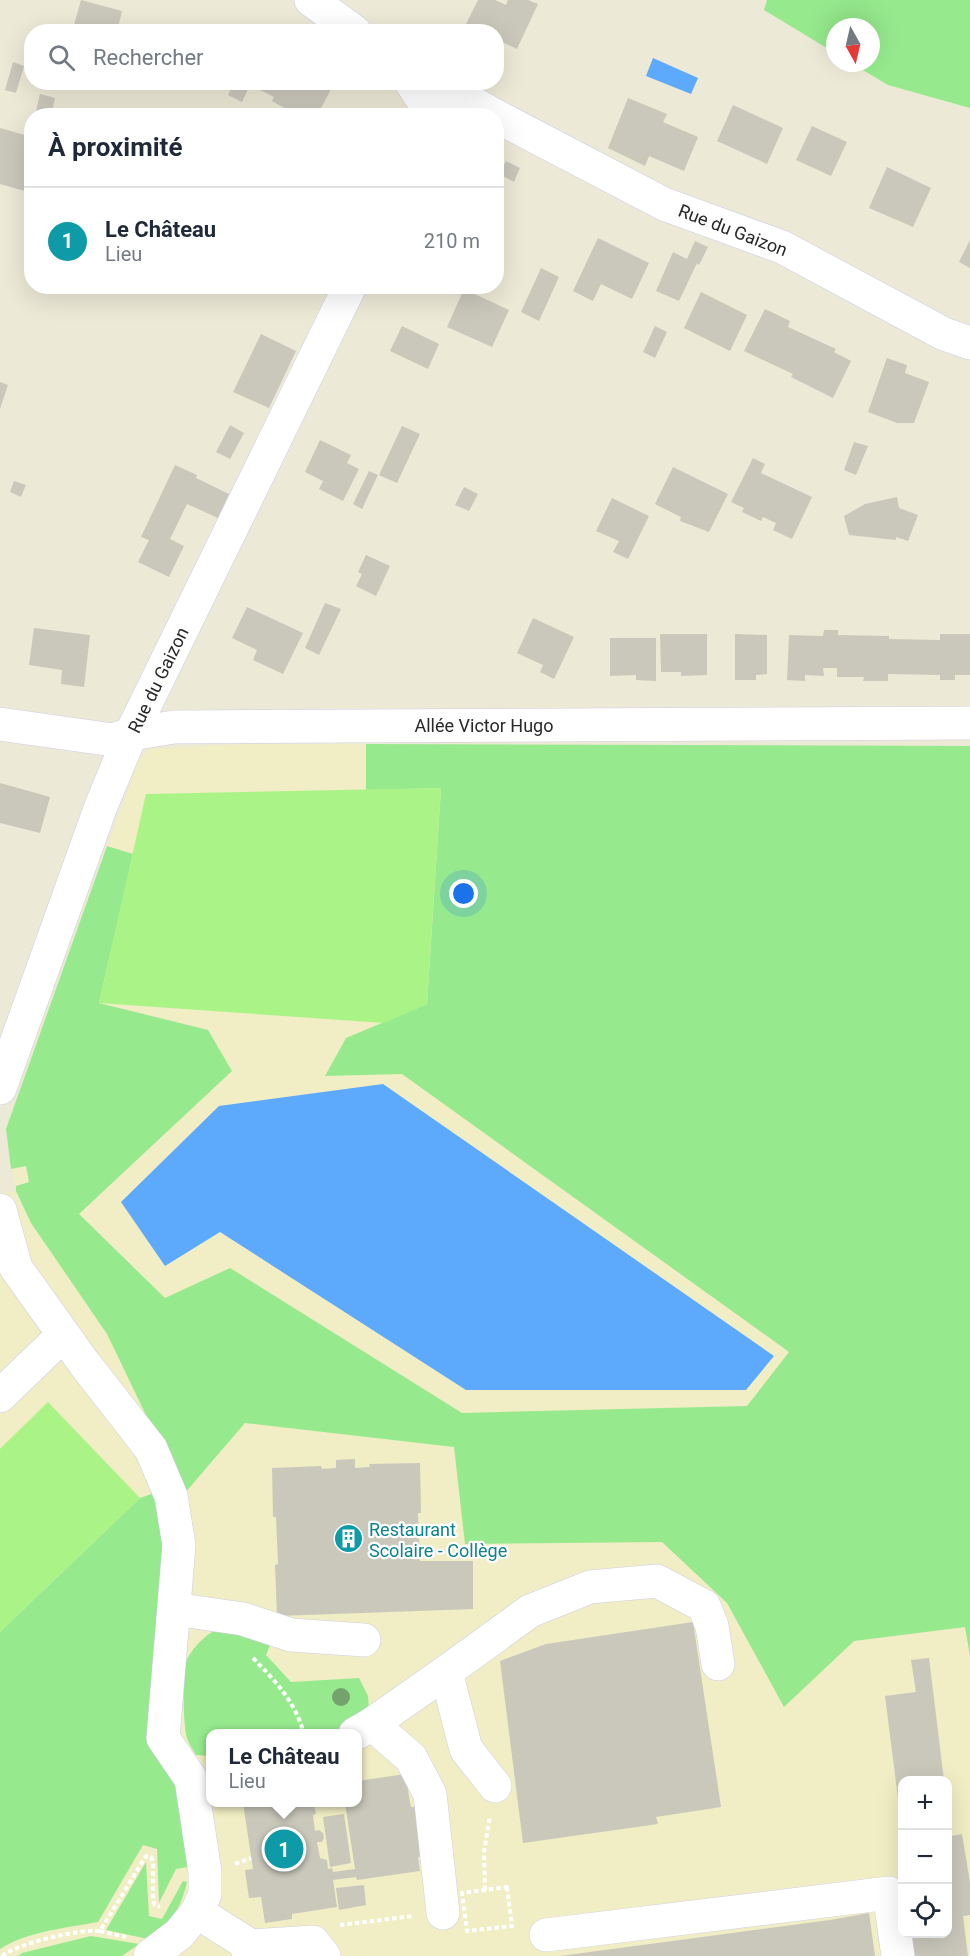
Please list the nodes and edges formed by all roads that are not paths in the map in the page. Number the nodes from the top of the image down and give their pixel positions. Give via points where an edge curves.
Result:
1 (311, 0) edge
2 (344, 24) edge
3 (416, 90) edge
4 (430, 108) edge
5 (441, 108) edge
6 (482, 108) edge
7 (504, 120) edge
8 (346, 294) edge
9 (970, 343) edge
10 (970, 723) edge
11 (0, 724) edge
12 (131, 734) junction
13 (2, 1078) edge
14 (0, 1210) edge
15 (63, 1335) junction
16 (0, 1396) edge
17 (174, 1609) junction
18 (364, 1640) dead end
19 (718, 1665) dead end
20 (446, 1672) junction
21 (363, 1729) edge
22 (201, 1776) edge
23 (495, 1786) road end
24 (182, 1908) junction
25 (454, 1913) road end
26 (546, 1935) dead end
27 (319, 1949) edge
28 (249, 1951) edge
29 (150, 1956) edge
30 (898, 1956) edge

1 - 2 street
3 - 4 street
5 - 6 street, Rue du Gaizon via 466,99
7 - 9 street, Rue du Gaizon via 664,204 782,247 944,334
8 - 12 street, Rue du Gaizon
10 - 12 street, Allée Victor Hugo via 174,727
11 - 12 street, Allée Victor Hugo via 113,740
12 - 13 street, Rue du Gaizon
14 - 15 street via 16,1268
15 - 16 street
15 - 17 street via 151,1449 171,1496 179,1545
17 - 18 street via 243,1618 291,1635
17 - 22 street via 164,1738
19 - 20 street via 712,1626 704,1606 657,1581 590,1587 530,1611
20 - 21 street
20 - 23 street via 466,1749
21 - 25 street via 411,1758 430,1794
22 - 24 street via 205,1894
24 - 28 street
24 - 29 street via 179,1934
26 - 30 street via 889,1893
27 - 28 street

